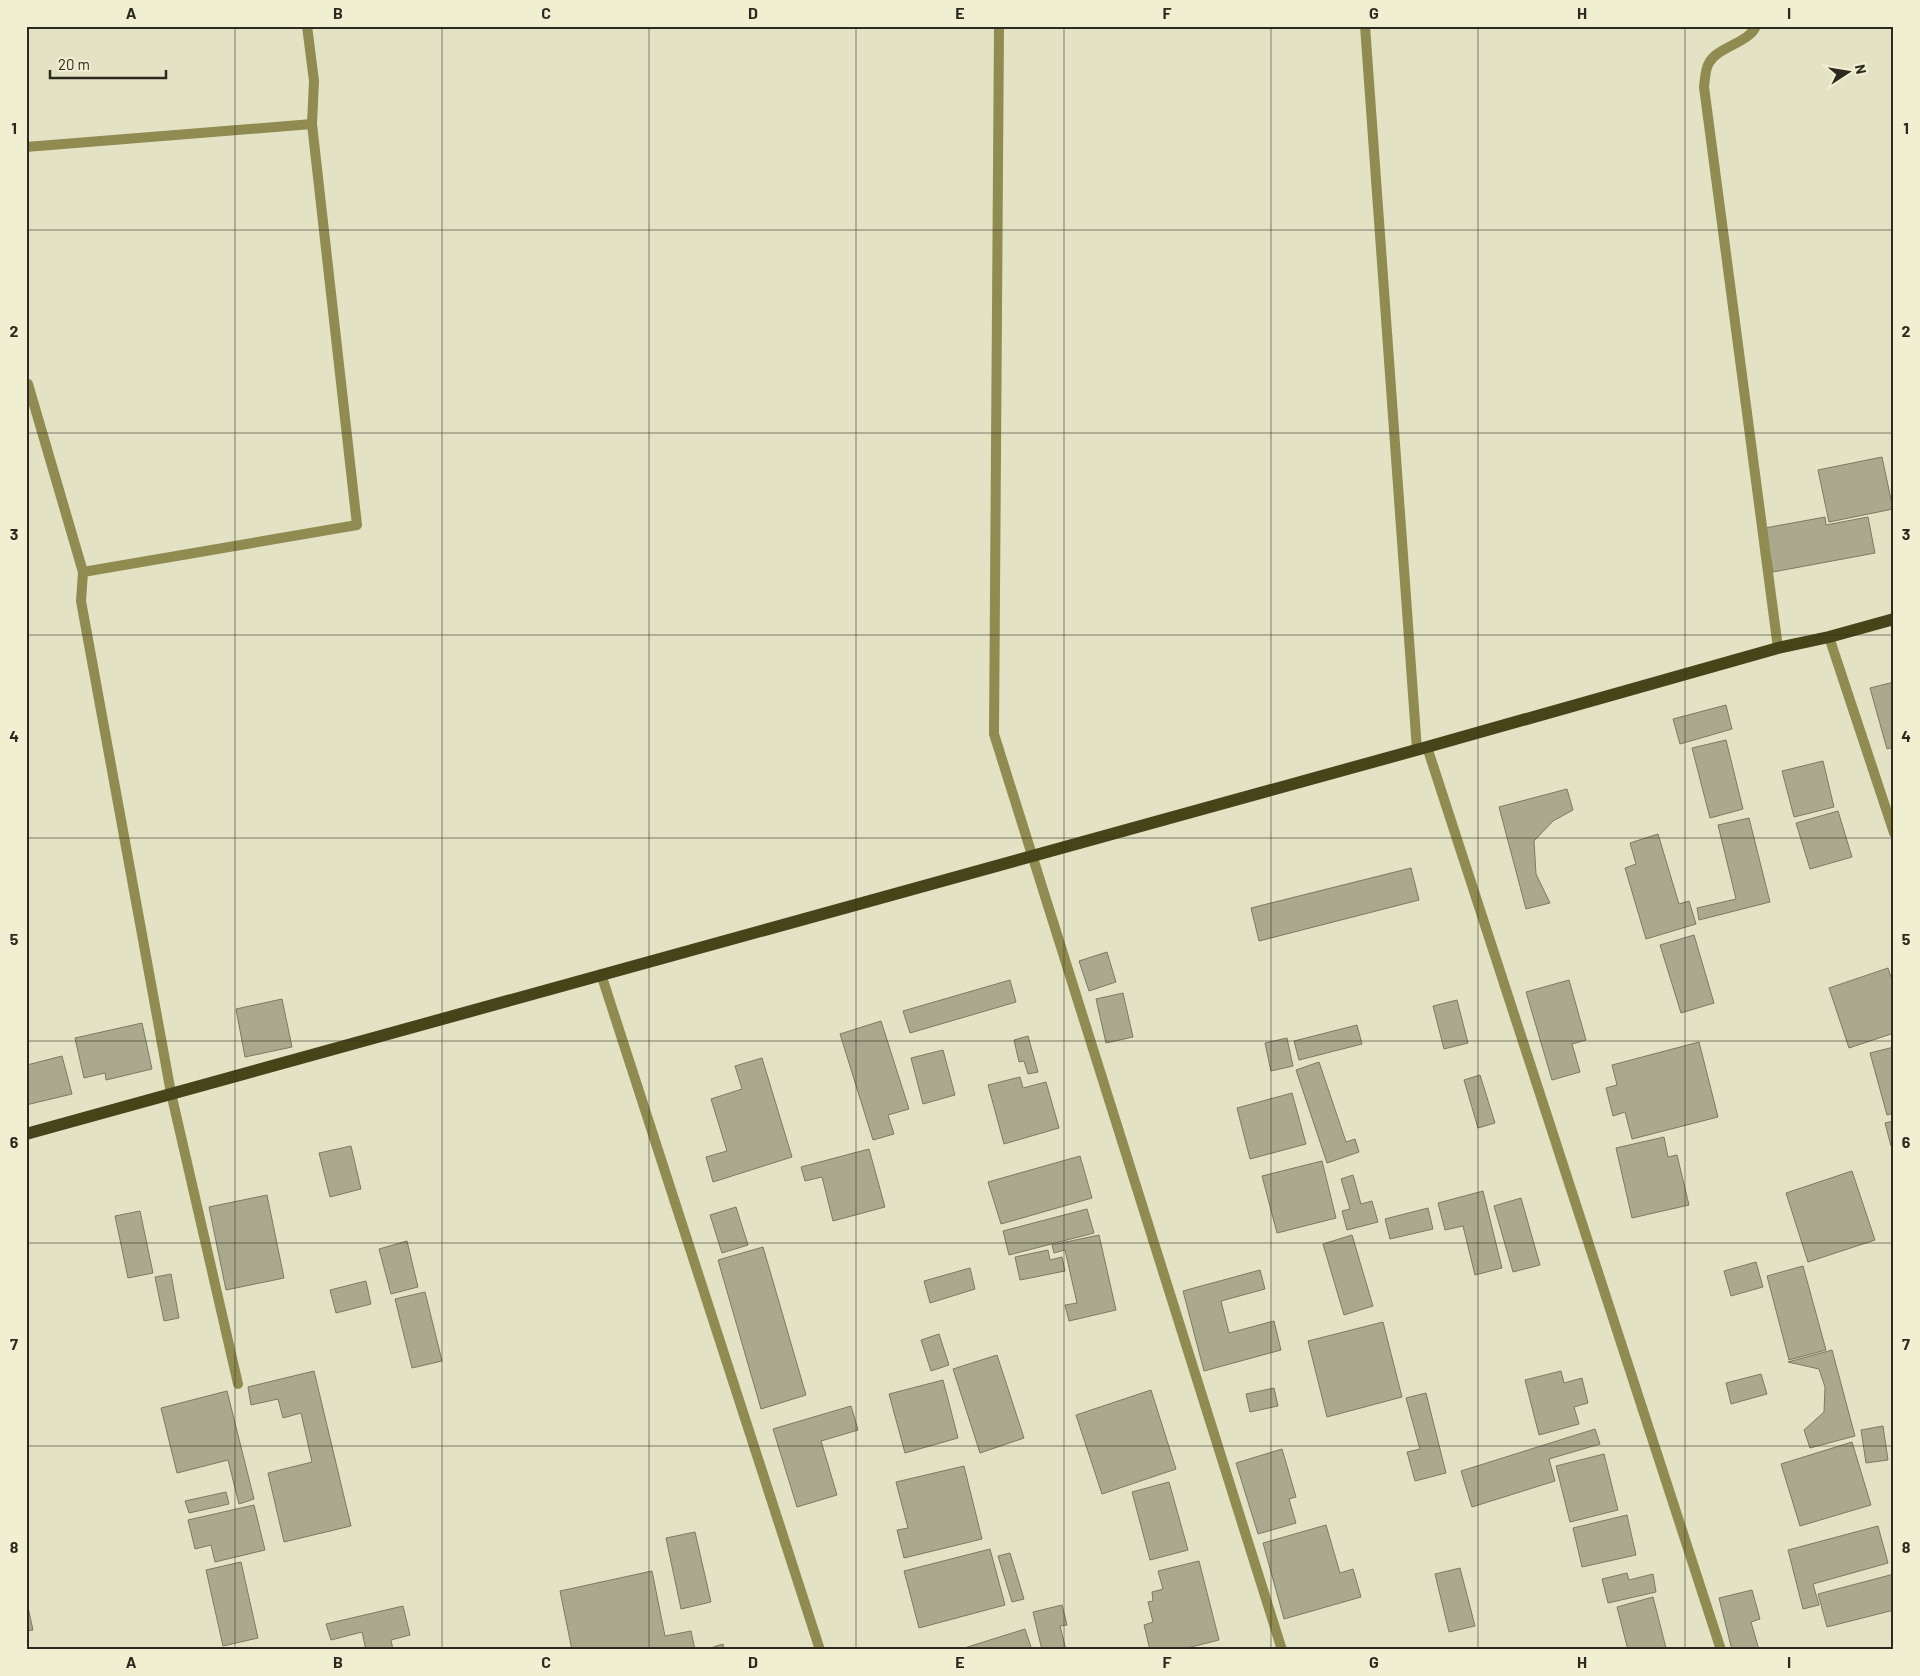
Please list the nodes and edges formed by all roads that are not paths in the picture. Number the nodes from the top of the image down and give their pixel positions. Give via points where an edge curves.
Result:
1 (307, 26) edge
2 (999, 26) edge
3 (1365, 26) edge
4 (1756, 26) edge
5 (312, 124) junction
6 (26, 147) edge
7 (26, 384) edge
8 (83, 572) junction
9 (1894, 619) edge
10 (1829, 637) junction
11 (1778, 648) junction
12 (1422, 749) junction
13 (1894, 834) edge
14 (1033, 856) junction
15 (601, 974) junction
16 (170, 1093) junction
17 (26, 1134) edge
18 (238, 1384) dead end
19 (820, 1650) edge
20 (1282, 1650) edge
21 (1721, 1650) edge

1 - 5 street via 314,81
2 - 14 street via 994,734
3 - 12 street
4 - 11 street via 1753,33 1709,62 1704,87
5 - 6 street
5 - 8 street via 357,525
7 - 8 street
8 - 16 street via 81,601
9 - 10 main road
10 - 11 main road
10 - 13 street
11 - 12 main road
12 - 14 main road
12 - 21 street
14 - 15 main road
14 - 20 street
15 - 16 main road
15 - 19 street
16 - 17 main road
16 - 18 street

